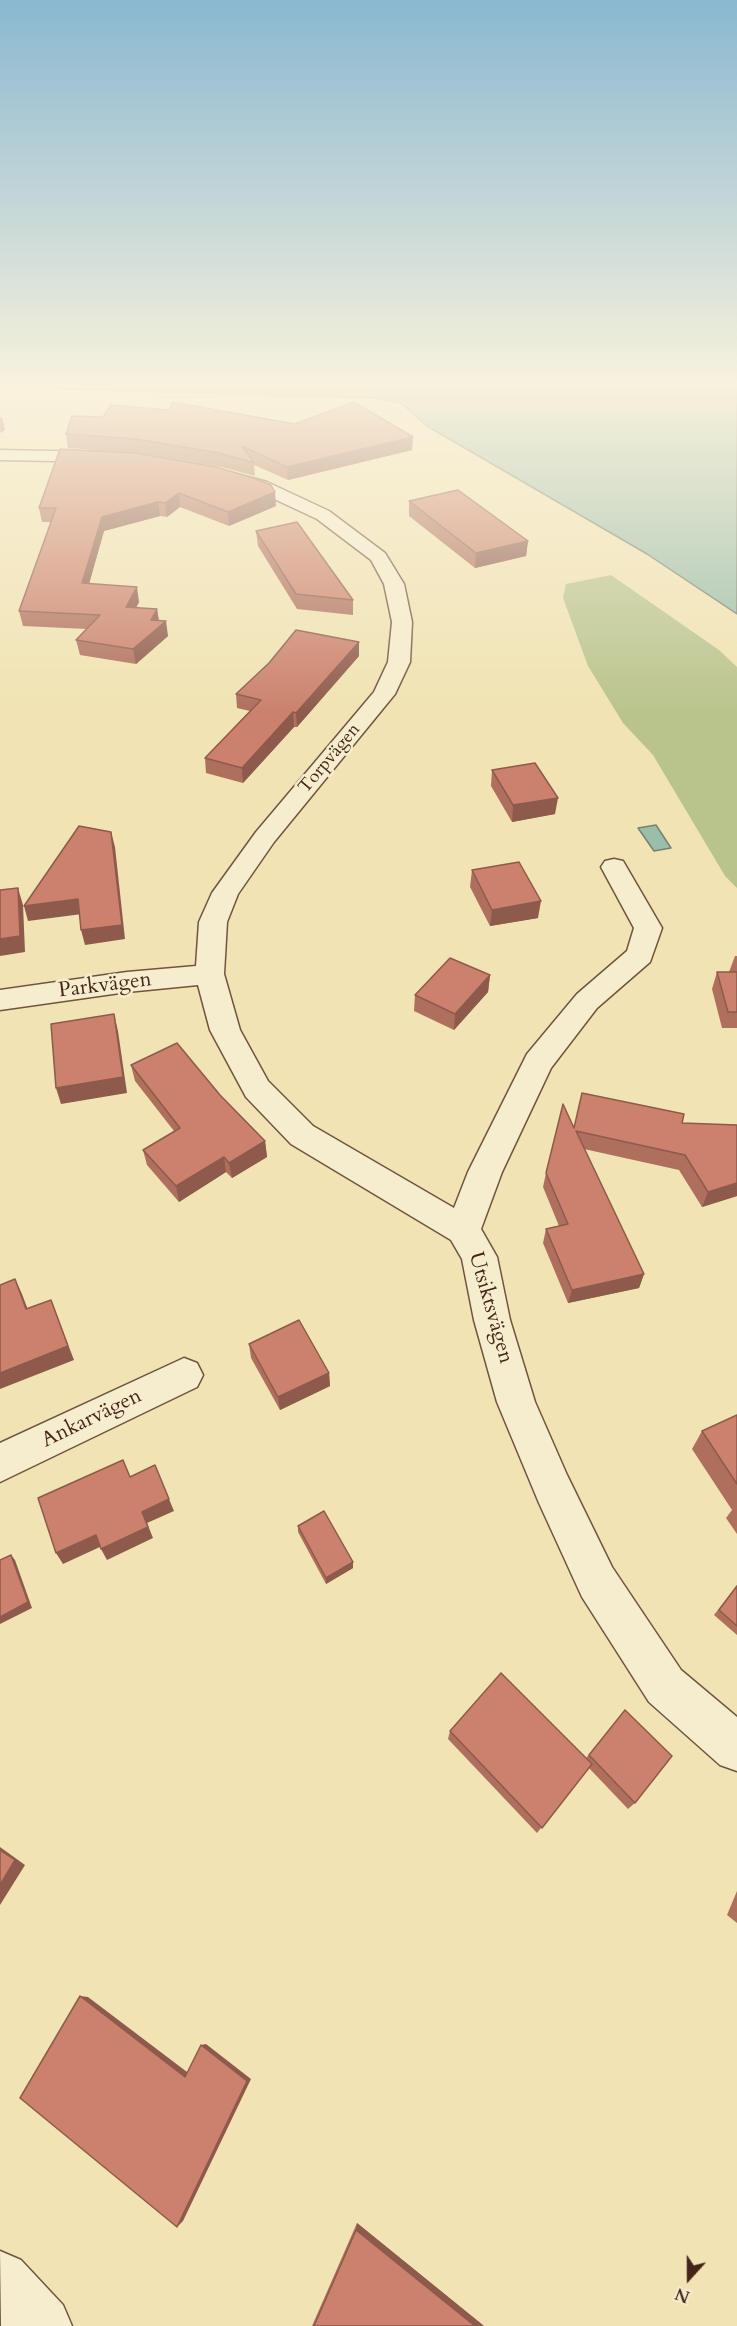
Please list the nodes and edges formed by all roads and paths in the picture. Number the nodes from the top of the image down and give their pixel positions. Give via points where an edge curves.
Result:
1 (286, 497) edge
2 (614, 867) dead end
3 (210, 974) junction
4 (0, 1000) edge
5 (463, 1230) junction
6 (184, 1375) dead end
7 (0, 1463) edge
8 (737, 1748) edge
9 (0, 2281) edge
10 (42, 2326) edge

1 - 3 street, Torpvägen via 322,515 378,557 394,584 402,622 399,662 384,694 265,837 225,893 213,922
2 - 5 street, Utsiktsvägen via 648,928 640,955 587,1001 538,1062 485,1172
3 - 4 street, Parkvägen
3 - 5 street, Torpvägen via 234,1050 257,1089 276,1110 302,1135
5 - 8 street, Utsiktsvägen via 479,1257 516,1402 597,1582 665,1686
6 - 7 street, Ankarvägen
9 - 10 street

